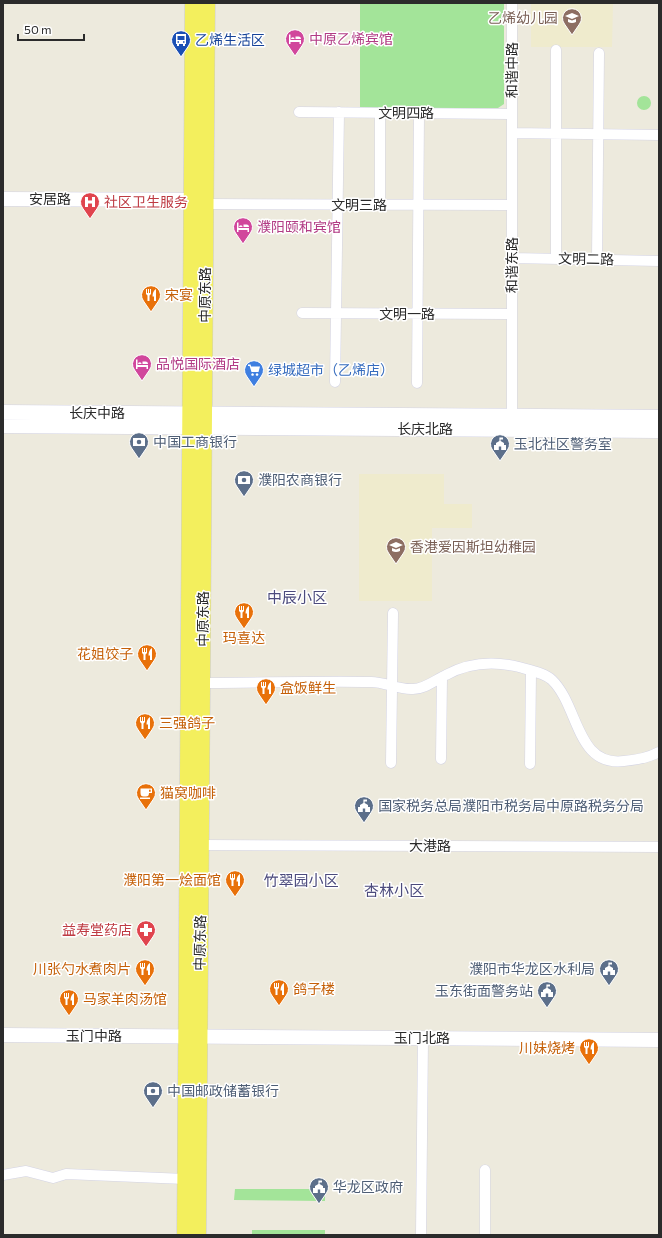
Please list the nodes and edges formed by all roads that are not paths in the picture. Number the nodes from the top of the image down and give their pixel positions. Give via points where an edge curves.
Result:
1 (193, 3) edge
2 (208, 3) edge
3 (512, 3) edge
4 (556, 50) dead end
5 (599, 53) dead end
6 (299, 112) dead end
7 (339, 112) junction
8 (380, 113) junction
9 (419, 113) junction
10 (512, 114) junction
11 (512, 133) junction
12 (556, 134) junction
13 (598, 134) junction
14 (659, 135) edge
15 (3, 199) edge
16 (199, 202) junction
17 (337, 205) junction
18 (380, 205) junction
19 (418, 205) junction
20 (512, 205) junction
21 (512, 258) junction
22 (556, 259) junction
23 (597, 260) junction
24 (659, 261) edge
25 (302, 313) dead end
26 (336, 313) junction
27 (418, 314) junction
28 (512, 314) junction
29 (335, 382) dead end
30 (417, 383) dead end
31 (3, 412) edge
32 (512, 416) junction
33 (659, 417) edge
34 (198, 420) junction
35 (3, 426) edge
36 (659, 431) edge
37 (393, 613) dead end
38 (532, 671) junction
39 (442, 677) junction
40 (202, 683) junction
41 (392, 686) junction
42 (659, 752) edge
43 (441, 759) dead end
44 (391, 763) dead end
45 (530, 764) dead end
46 (201, 845) junction
47 (659, 847) edge
48 (3, 1035) edge
49 (192, 1036) junction
50 (423, 1038) junction
51 (659, 1040) edge
52 (485, 1170) dead end
53 (3, 1175) edge
54 (185, 1179) junction
55 (185, 1235) edge
56 (198, 1235) edge
57 (421, 1235) edge
58 (485, 1235) edge

1 - 16 main road, 中原东路
2 - 16 main road, 中原东路
3 - 10 street, 和谐中路
4 - 12 street
5 - 13 street
6 - 7 street, 文明四路
7 - 8 street, 文明四路
7 - 17 street
8 - 9 street, 文明四路
8 - 18 street
9 - 10 street, 文明四路
9 - 19 street
10 - 11 street, 和谐东路
11 - 12 street
11 - 20 street, 和谐东路
12 - 13 street
12 - 22 street
13 - 14 street
13 - 23 street
15 - 16 main road, 安居路
16 - 17 street, 文明三路
16 - 34 main road, 中原东路
17 - 18 street, 文明三路
17 - 26 street
18 - 19 street, 文明三路
19 - 20 street, 文明三路
19 - 27 street
20 - 21 street, 和谐东路
21 - 22 street, 文明二路
21 - 28 street, 和谐东路
22 - 23 street, 文明二路
23 - 24 street, 文明二路
25 - 26 street, 文明一路
26 - 27 street, 文明一路
26 - 29 street
27 - 28 street, 文明一路
27 - 30 street
28 - 32 street, 和谐东路
31 - 34 main road, 长庆中路
32 - 33 main road, 长庆北路
32 - 34 main road, 长庆北路
34 - 35 main road, 长庆中路
34 - 36 main road, 长庆北路
34 - 40 main road, 中原东路
34 - 49 main road, 中原东路
37 - 41 street
38 - 39 street via 486,664 460,669
38 - 42 street via 551,679 560,689 584,741 597,757 605,761 620,762 651,757
38 - 45 street
39 - 41 street via 413,689
39 - 43 street
40 - 41 street via 371,682
40 - 46 main road, 中原东路
41 - 44 street
46 - 47 street, 大港路
46 - 49 main road, 中原东路
48 - 49 main road, 玉门中路
49 - 50 main road, 玉门北路
49 - 54 main road, 中原东路
49 - 56 main road, 中原东路
50 - 51 main road, 玉门北路
50 - 57 street
52 - 58 street
53 - 54 street via 26,1172 53,1178 66,1174
54 - 55 main road, 中原东路

